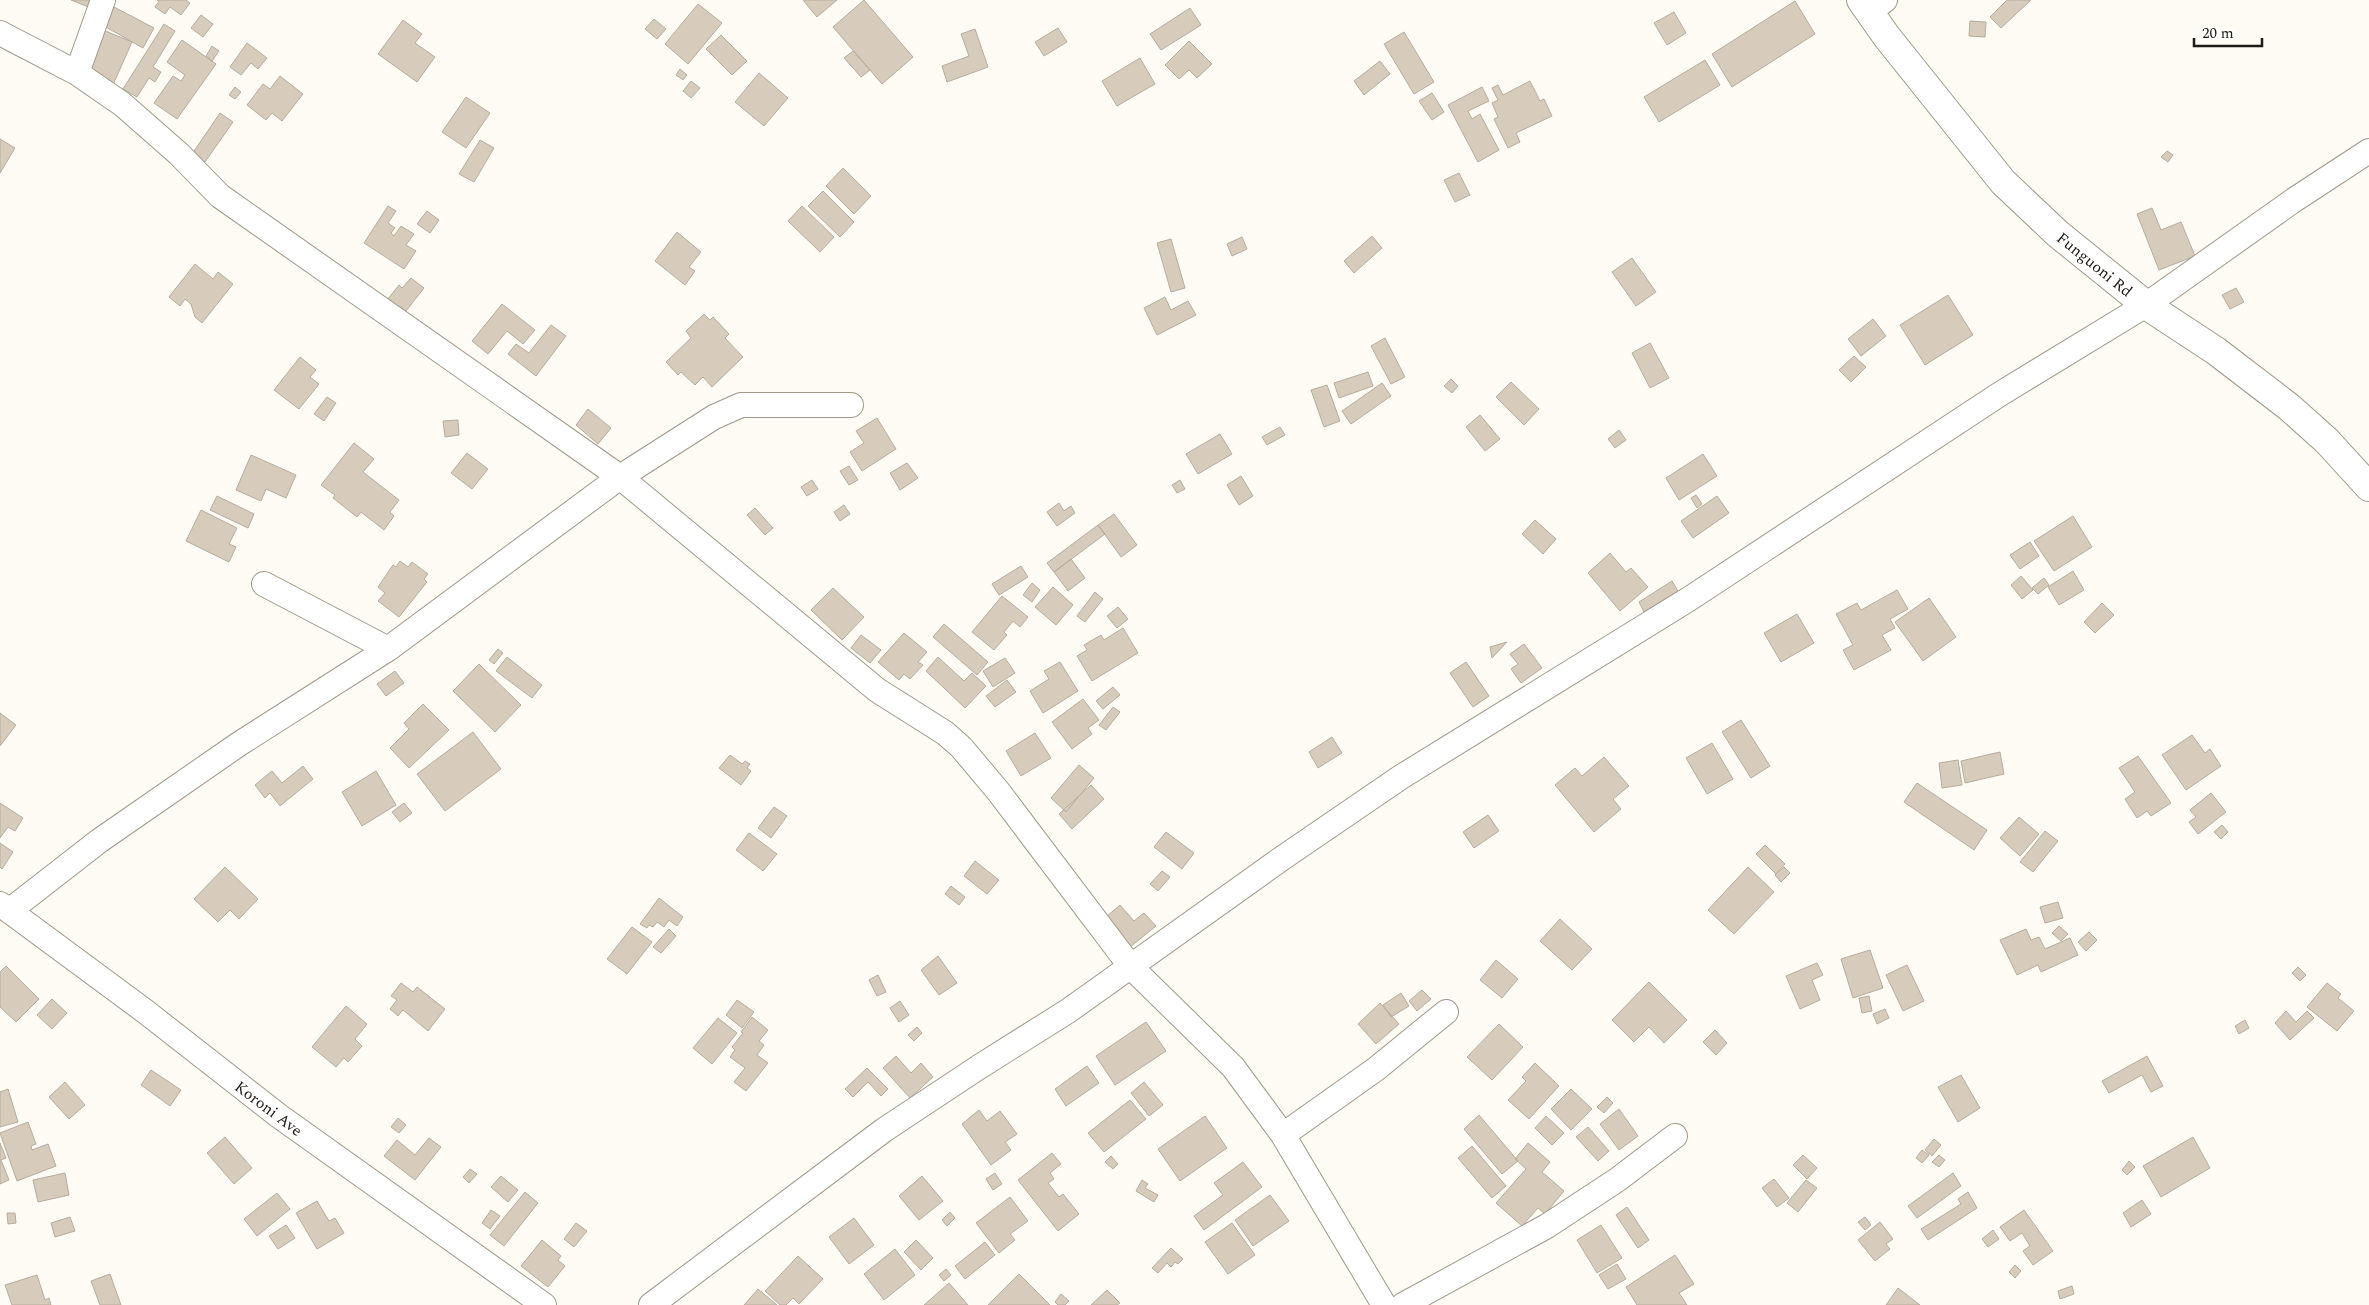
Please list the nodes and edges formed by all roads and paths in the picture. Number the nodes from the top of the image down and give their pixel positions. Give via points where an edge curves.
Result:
1 (103, 0) edge
2 (1872, 4) edge
3 (0, 33) edge
4 (77, 73) junction
5 (2369, 151) edge
6 (2146, 305) junction
7 (851, 405) dead end
8 (620, 477) junction
9 (2369, 487) edge
10 (264, 584) dead end
11 (388, 649) junction
12 (5, 907) edge
13 (1131, 967) junction
14 (1446, 1012) dead end
15 (1283, 1135) junction
16 (1675, 1136) dead end
17 (544, 1305) edge
18 (651, 1305) edge
19 (1384, 1305) edge
20 (1402, 1305) edge

1 - 4 street
2 - 6 street, Funguoni Rd via 2003,182 2058,234
3 - 4 street
4 - 8 street via 122,104 179,154 220,196 257,224
5 - 6 street
6 - 9 street, Funguoni Rd via 2216,351 2289,407 2327,441
6 - 13 street via 2000,394 1689,599 1401,777
7 - 8 street via 741,405 714,417
8 - 11 street
8 - 13 street via 877,690 945,733 961,747
10 - 11 street
11 - 12 street via 239,744
12 - 17 street, Koroni Ave via 279,1116
13 - 15 street via 1233,1067
13 - 18 street via 884,1130
14 - 15 street via 1376,1069
15 - 19 street
16 - 20 street via 1618,1180 1547,1226

